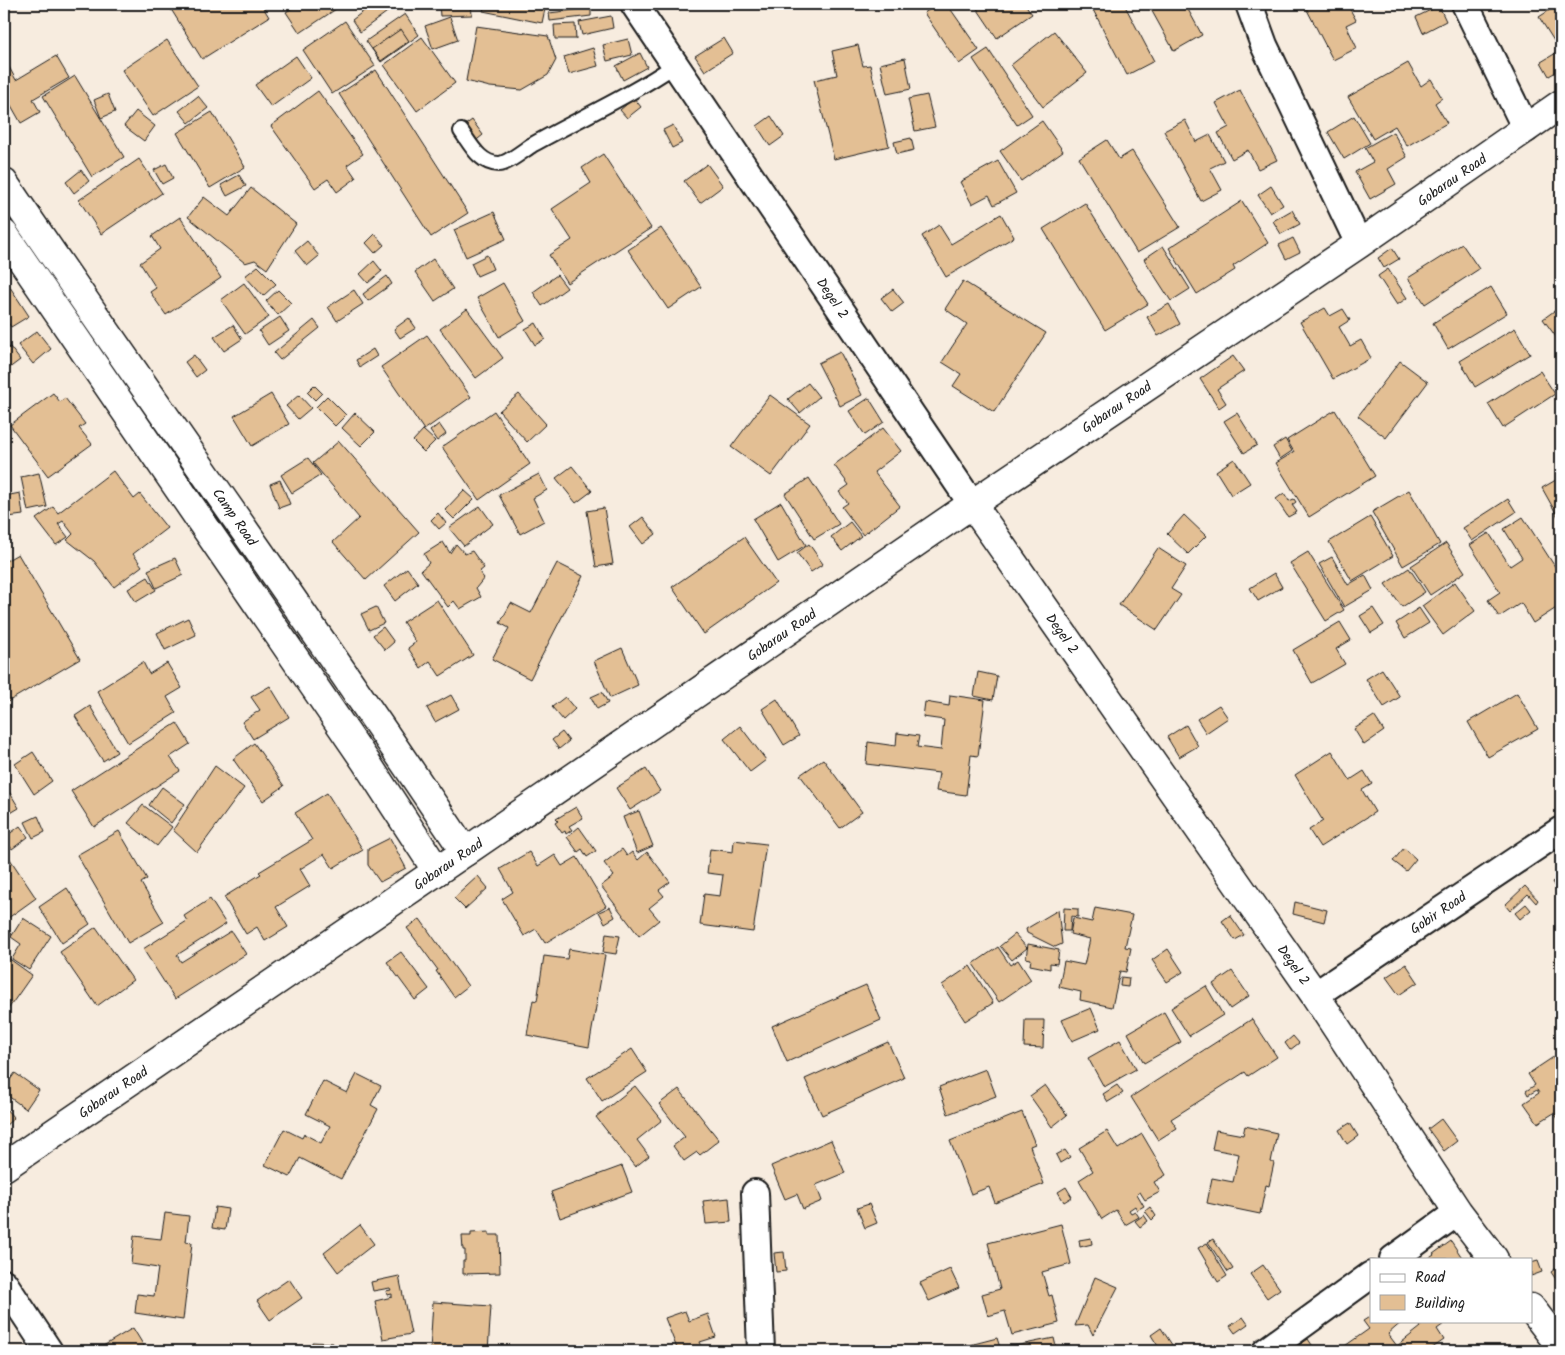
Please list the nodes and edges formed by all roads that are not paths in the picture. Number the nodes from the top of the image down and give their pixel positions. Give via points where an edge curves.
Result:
1 (634, 4) edge
2 (1249, 4) edge
3 (1465, 4) edge
4 (675, 65) junction
5 (1561, 104) edge
6 (1526, 129) junction
7 (460, 131) dead end
8 (4, 183) edge
9 (4, 234) edge
10 (1358, 244) junction
11 (972, 504) junction
12 (393, 744) junction
13 (366, 762) junction
14 (1561, 830) edge
15 (465, 852) junction
16 (437, 871) junction
17 (1315, 995) junction
18 (4, 1167) edge
19 (755, 1193) dead end
20 (1458, 1212) junction
21 (1395, 1258) edge
22 (1493, 1258) edge
23 (1370, 1276) edge
24 (4, 1283) edge
25 (1532, 1309) edge
26 (1561, 1347) edge
27 (49, 1351) edge
28 (762, 1351) edge
29 (1266, 1351) edge

1 - 4 street, Degel 2
2 - 10 street via 1264,45
3 - 6 street
4 - 7 lane via 647,84 502,164 480,158
4 - 11 street, Degel 2
5 - 6 street, Gobarau Road
6 - 10 street, Gobarau Road
8 - 12 street, Camp Road
9 - 13 street
10 - 11 street, Gobarau Road
11 - 15 street, Gobarau Road
11 - 17 street, Degel 2
12 - 13 street
12 - 15 street, Camp Road
13 - 16 street
14 - 17 street, Gobir Road
15 - 16 street, Gobarau Road
16 - 18 street, Gobarau Road
17 - 20 street, Degel 2
19 - 28 street
20 - 21 street
20 - 22 street, Degel 2
23 - 29 street
24 - 27 street
25 - 26 street

